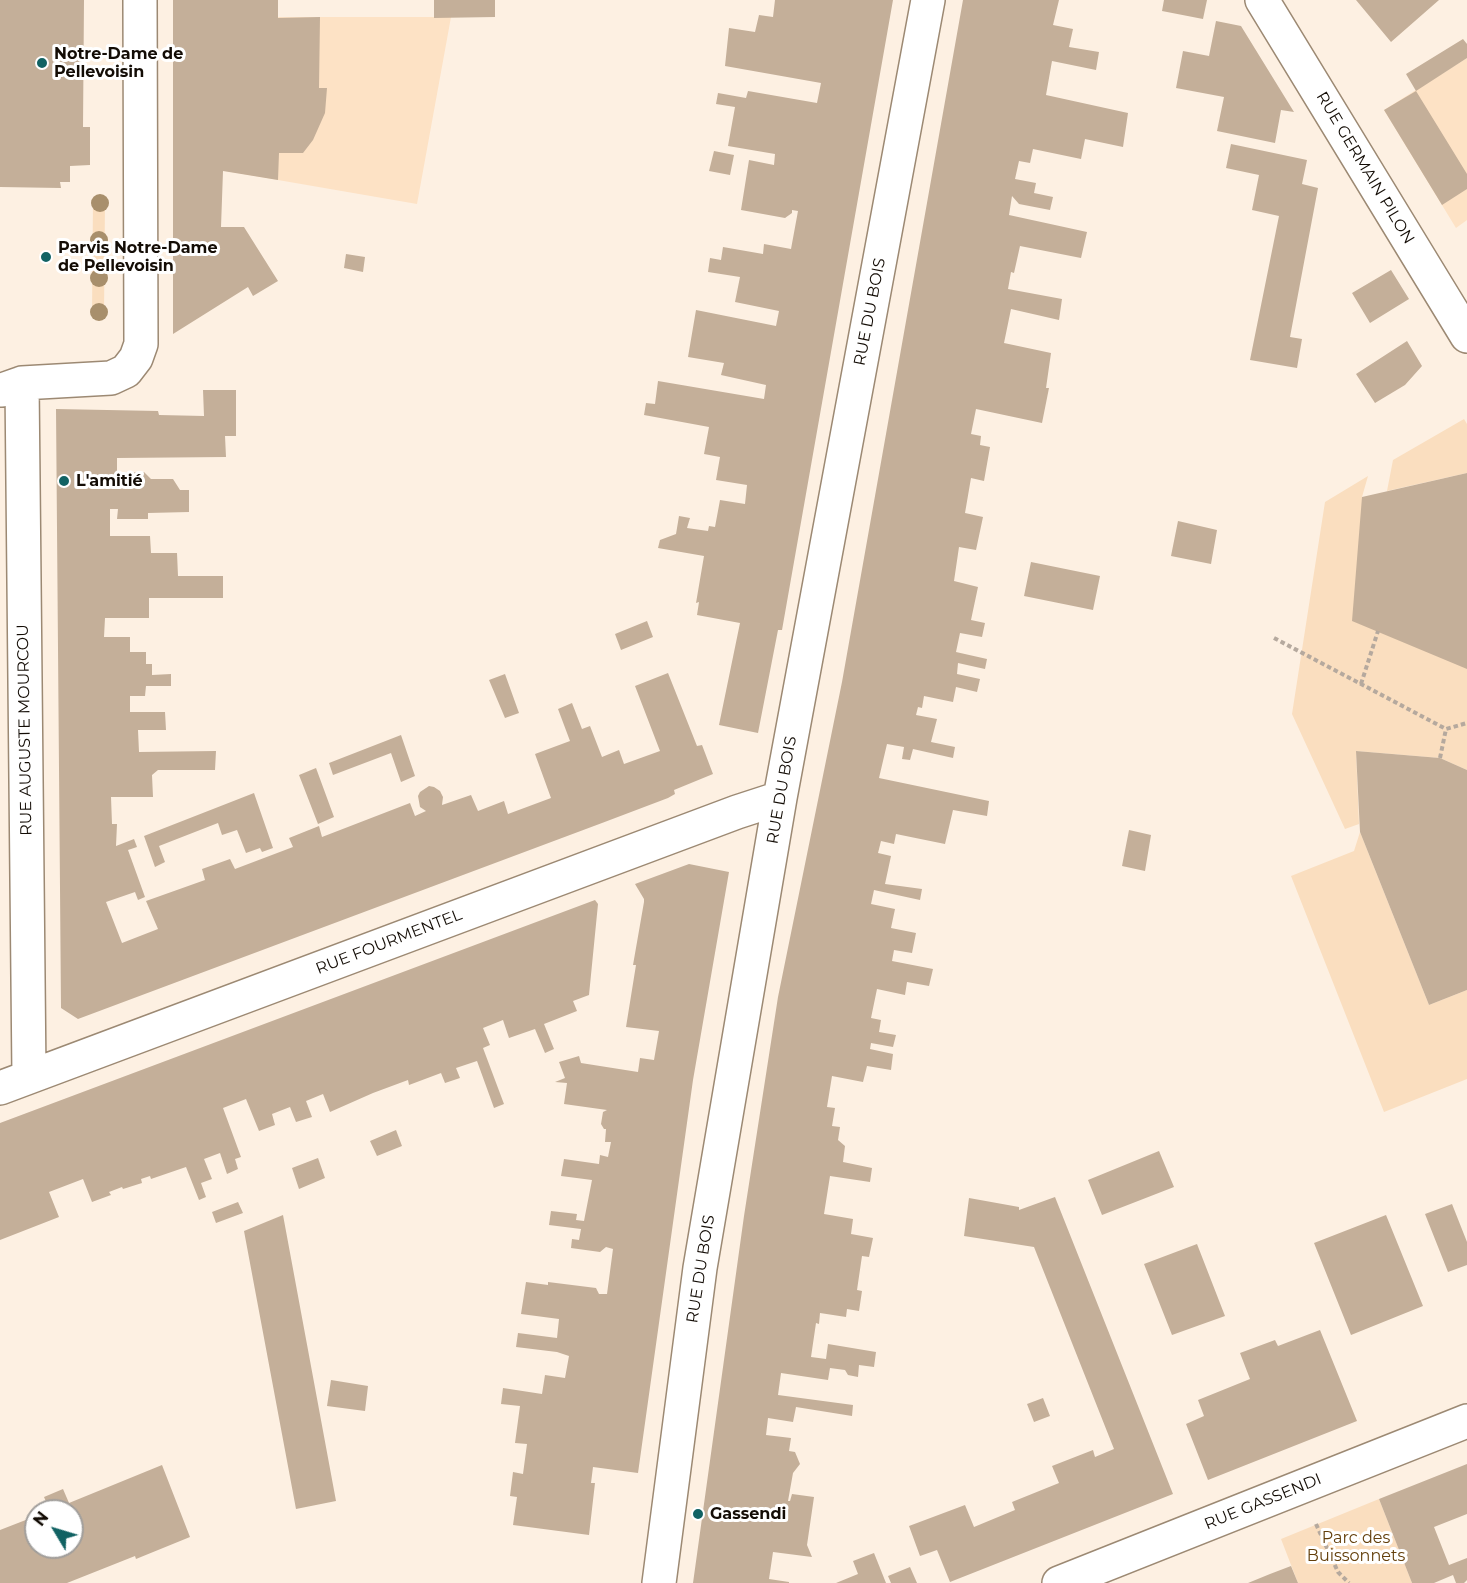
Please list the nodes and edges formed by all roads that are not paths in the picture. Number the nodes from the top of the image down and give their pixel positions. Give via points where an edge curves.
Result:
1 (140, 0) edge
2 (928, 0) edge
3 (1262, 0) edge
4 (1467, 336) edge
5 (11, 387) edge
6 (780, 798) junction
7 (14, 1083) edge
8 (1467, 1421) edge
9 (659, 1583) edge
10 (1059, 1583) edge

1 - 5 street via 141,344 126,371 111,378
2 - 6 street, RUE DU BOIS
3 - 4 street, RUE GERMAIN PILON
5 - 7 street, RUE AUGUSTE MOURCOU
6 - 7 street, RUE FOURMENTEL
6 - 9 street, RUE DU BOIS via 700,1268
8 - 10 street, RUE GASSENDI

